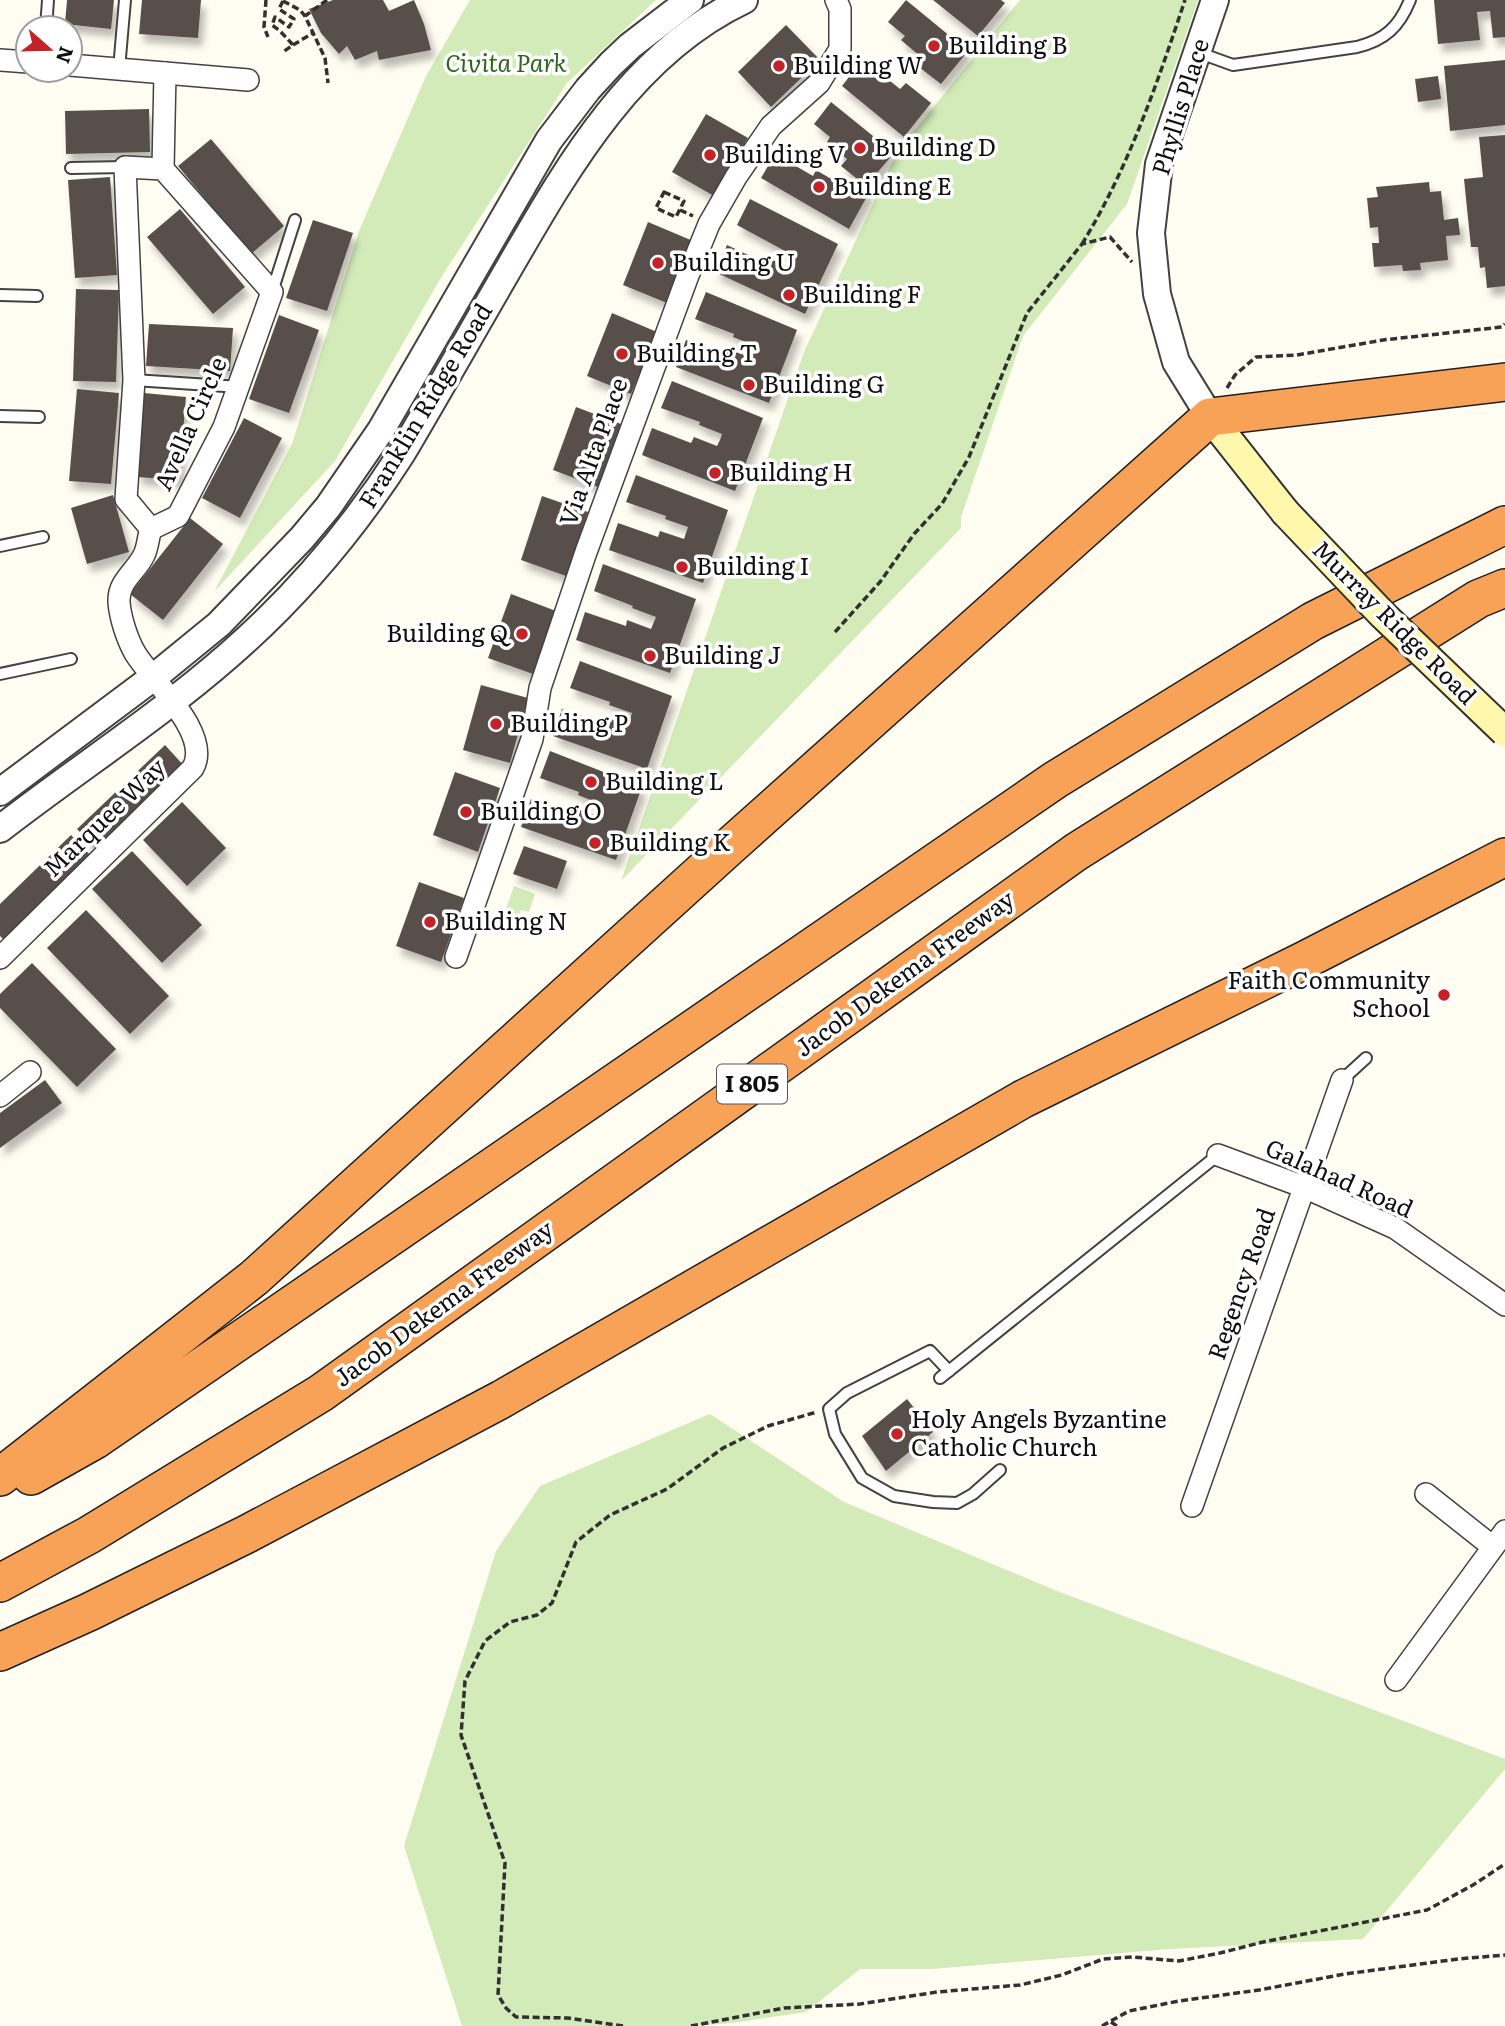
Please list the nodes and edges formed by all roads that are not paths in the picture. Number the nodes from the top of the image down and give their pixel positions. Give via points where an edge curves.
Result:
1 (125, 0) edge
2 (690, 0) edge
3 (744, 0) edge
4 (836, 0) edge
5 (1215, 0) edge
6 (1410, 0) edge
7 (1198, 52) junction
8 (84, 66) edge
9 (119, 69) junction
10 (165, 73) junction
11 (248, 80) dead end
12 (125, 167) junction
13 (71, 169) dead end
14 (163, 169) junction
15 (295, 220) dead end
16 (272, 292) junction
17 (0, 295) edge
18 (37, 296) dead end
19 (134, 380) junction
20 (1505, 382) edge
21 (240, 387) junction
22 (0, 416) edge
23 (1210, 416) junction
24 (39, 417) dead end
25 (1285, 512) joint
26 (1505, 525) edge
27 (151, 529) junction
28 (43, 537) dead end
29 (0, 546) edge
30 (1505, 588) edge
31 (219, 624) junction
32 (71, 659) dead end
33 (0, 674) edge
34 (154, 677) junction
35 (173, 702) junction
36 (1505, 732) edge
37 (93, 759) junction
38 (0, 792) edge
39 (0, 829) edge
40 (1505, 857) edge
41 (456, 957) dead end
42 (0, 958) edge
43 (1366, 1058) dead end
44 (30, 1072) dead end
45 (1342, 1080) joint
46 (0, 1095) edge
47 (1218, 1155) joint
48 (1304, 1186) junction
49 (1505, 1305) edge
50 (950, 1371) junction
51 (940, 1378) dead end
52 (1000, 1470) dead end
53 (0, 1477) edge
54 (1426, 1494) dead end
55 (0, 1495) edge
56 (1192, 1506) dead end
57 (1499, 1539) edge
58 (0, 1583) edge
59 (0, 1652) edge
60 (1396, 1680) dead end

1 - 9 lane
2 - 31 street, Franklin Ridge Road via 630,46 587,89 534,163 353,472 302,538
3 - 35 street, Franklin Ridge Road via 659,60 586,141 376,493 300,586 229,656
4 - 41 street, Via Alta Place via 840,49 818,83 771,126 736,177 687,278 586,552 540,688 531,738
5 - 7 street, Phyllis Place
6 - 7 lane via 1390,32 1357,47 1233,65
7 - 23 street, Phyllis Place via 1159,164 1151,233 1157,294 1176,362
8 - 9 street
9 - 10 street
10 - 11 street
10 - 14 street
12 - 13 lane
12 - 14 street
12 - 19 street, Avella Circle
14 - 16 street
15 - 16 lane
16 - 21 street, Avella Circle
17 - 18 lane
19 - 21 lane
19 - 27 street, Avella Circle via 126,499
20 - 23 highway
21 - 27 street, Avella Circle via 178,516
22 - 24 lane
23 - 25 main road, Phyllis Place
23 - 53 highway via 254,1278
25 - 36 main road, Murray Ridge Road, bridge via 1383,615
26 - 55 highway via 1313,621 1055,780 95,1440
27 - 34 street, Marquee Way via 144,556 129,573 119,603 135,653
28 - 29 lane
30 - 58 highway, Jacob Dekema Freeway / I 805 via 1478,599 1076,852 321,1393 89,1535
31 - 34 street, Franklin Ridge Road
31 - 35 street via 214,638 167,682
32 - 33 lane
34 - 35 street, Marquee Way
34 - 37 street via 155,697 109,733
34 - 38 street, Franklin Ridge Road
35 - 37 street, Franklin Ridge Road
35 - 42 street, Marquee Way via 198,745 193,768
37 - 39 street, Franklin Ridge Road
40 - 59 highway via 1023,1099 502,1399 247,1534
43 - 45 lane
44 - 46 street
45 - 48 street, Regency Road
47 - 48 street, Galahad Road
47 - 50 lane
48 - 49 street, Galahad Road via 1395,1228
48 - 56 street, Regency Road
50 - 51 lane
50 - 52 lane via 930,1351 847,1393 829,1409 835,1434 862,1478 894,1496 957,1503
54 - 57 street
57 - 60 street

